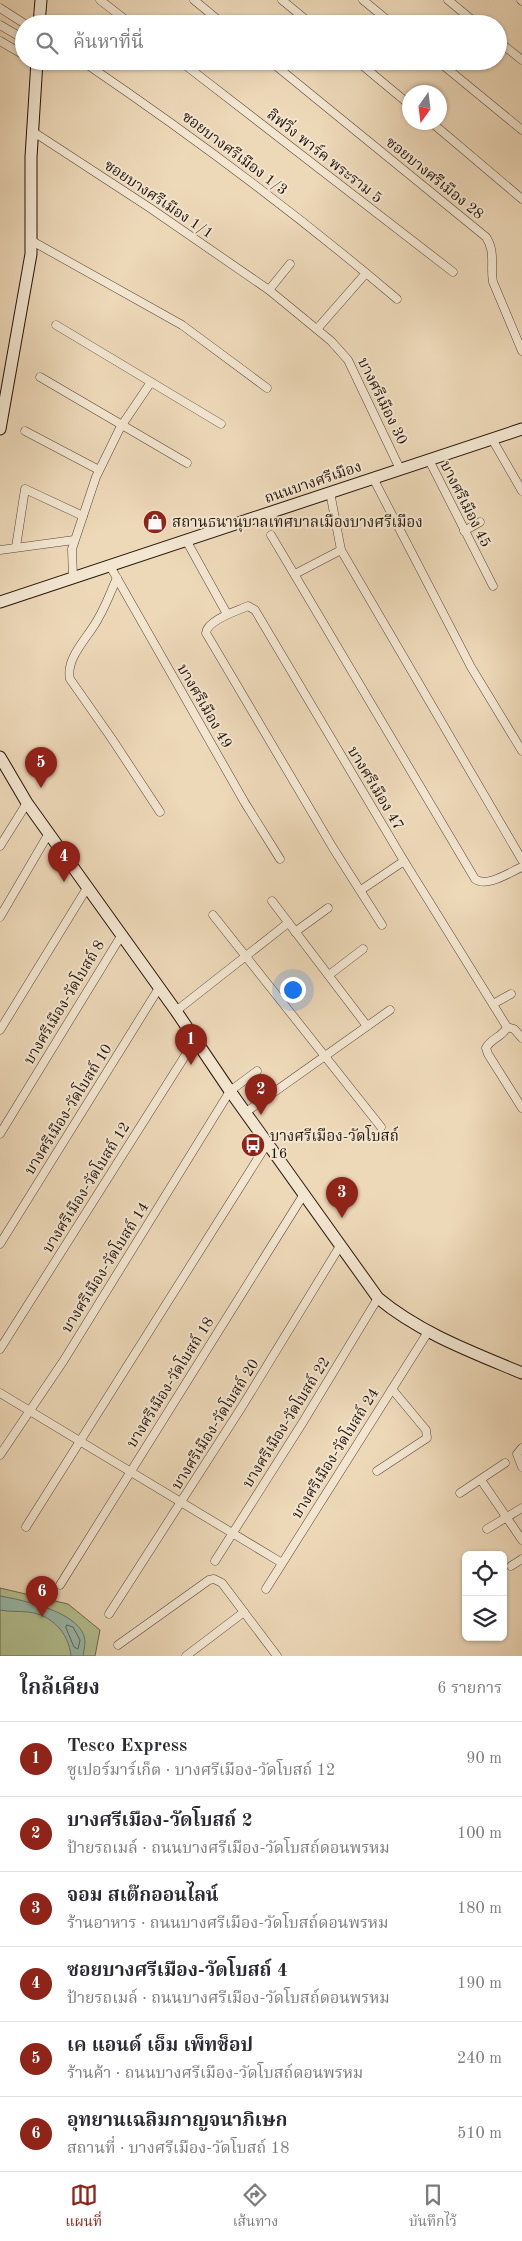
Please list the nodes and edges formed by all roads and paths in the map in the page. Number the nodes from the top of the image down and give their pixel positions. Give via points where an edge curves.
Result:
1 (41, 0) edge
2 (100, 0) edge
3 (194, 0) edge
4 (282, 0) edge
5 (363, 0) edge
6 (448, 0) edge
7 (0, 8) edge
8 (40, 15) edge
9 (119, 15) edge
10 (212, 15) edge
11 (301, 15) edge
12 (381, 15) edge
13 (466, 15) edge
14 (15, 18) edge
15 (0, 24) edge
16 (15, 33) edge
17 (0, 42) edge
18 (507, 48) edge
19 (15, 50) edge
20 (522, 60) edge
21 (36, 70) edge
22 (95, 70) edge
23 (192, 70) edge
24 (281, 70) edge
25 (368, 70) edge
26 (449, 70) edge
27 (402, 98) edge
28 (440, 130) edge
29 (522, 130) edge
30 (32, 131) junction
31 (522, 199) edge
32 (32, 241) junction
33 (290, 264) dead end
34 (453, 272) dead end
35 (366, 273) junction
36 (269, 290) junction
37 (398, 299) dead end
38 (56, 325) dead end
39 (317, 329) junction
40 (522, 351) edge
41 (40, 376) dead end
42 (151, 382) junction
43 (268, 388) dead end
44 (221, 424) dead end
45 (122, 425) junction
46 (0, 429) edge
47 (522, 429) edge
48 (25, 431) dead end
49 (492, 439) junction
50 (429, 460) junction
51 (187, 463) dead end
52 (400, 469) junction
53 (99, 470) junction
54 (373, 478) junction
55 (522, 491) edge
56 (330, 492) junction
57 (83, 516) junction
58 (480, 522) dead end
59 (464, 531) junction
60 (271, 535) dead end
61 (74, 540) junction
62 (186, 540) junction
63 (16, 547) junction
64 (0, 550) edge
65 (341, 550) junction
66 (110, 566) junction
67 (295, 574) junction
68 (73, 578) junction
69 (117, 578) junction
70 (493, 586) dead end
71 (0, 602) edge
72 (227, 614) junction
73 (522, 751) edge
74 (0, 757) edge
75 (27, 803) junction
76 (160, 812) dead end
77 (49, 833) junction
78 (0, 846) edge
79 (280, 859) dead end
80 (522, 860) edge
81 (404, 861) junction
82 (522, 867) edge
83 (87, 888) junction
84 (361, 890) junction
85 (272, 901) dead end
86 (328, 908) dead end
87 (213, 915) dead end
88 (0, 917) edge
89 (288, 923) junction
90 (382, 925) dead end
91 (296, 932) junction
92 (121, 936) junction
93 (363, 949) dead end
94 (245, 957) junction
95 (329, 975) junction
96 (159, 988) junction
97 (512, 994) dead end
98 (493, 1004) junction
99 (390, 1010) dead end
100 (176, 1011) junction
101 (367, 1026) junction
102 (507, 1027) junction
103 (0, 1030) edge
104 (522, 1038) edge
105 (195, 1040) junction
106 (324, 1056) junction
107 (257, 1071) dead end
108 (230, 1091) junction
109 (522, 1108) edge
110 (246, 1112) junction
111 (381, 1127) dead end
112 (0, 1134) edge
113 (268, 1144) junction
114 (304, 1194) junction
115 (0, 1244) edge
116 (340, 1246) junction
117 (378, 1298) junction
118 (428, 1332) junction
119 (0, 1349) edge
120 (522, 1373) edge
121 (392, 1389) junction
122 (0, 1392) edge
123 (29, 1410) junction
124 (80, 1441) junction
125 (522, 1448) edge
126 (0, 1455) edge
127 (506, 1463) dead end
128 (522, 1468) edge
129 (130, 1471) junction
130 (377, 1471) dead end
131 (480, 1480) junction
132 (460, 1494) dead end
133 (181, 1502) junction
134 (522, 1508) edge
135 (506, 1517) junction
136 (26, 1526) dead end
137 (487, 1529) dead end
138 (232, 1533) junction
139 (522, 1540) edge
140 (522, 1559) edge
141 (215, 1561) dead end
142 (282, 1563) junction
143 (511, 1566) dead end
144 (60, 1585) dead end
145 (266, 1589) dead end
146 (244, 1612) junction
147 (108, 1614) dead end
148 (118, 1645) dead end
149 (275, 1655) edge
150 (186, 1656) edge

1 - 8 street
2 - 9 street
3 - 10 street
4 - 11 street
5 - 12 street
6 - 13 street
7 - 14 street
15 - 16 street
17 - 19 street
18 - 20 street
21 - 30 street
22 - 35 street, ซอยบางศรีเมือง 1/3 via 252,182
23 - 34 street, ลิฟวิ่ง พาร์ค พระราม 5
24 - 40 street, ซอยบางศรีเมือง 28 via 486,237 493,253 493,282
25 - 27 street
26 - 29 street
28 - 31 street
30 - 32 street
30 - 36 street, ซอยบางศรีเมือง 1/1
32 - 43 street via 182,325
32 - 46 street
33 - 36 street
35 - 37 street, ซอยบางศรีเมือง 1/3
35 - 39 street
36 - 39 street, บางศรีเมือง 30
38 - 42 street
39 - 52 street, บางศรีเมือง 30 via 348,360
41 - 45 street
42 - 44 street
42 - 45 street
45 - 51 street
45 - 53 street
47 - 49 street, ถนนบางศรีเมือง
48 - 53 street
49 - 50 street, ถนนบางศรีเมือง
49 - 55 street
50 - 52 street, ถนนบางศรีเมือง
50 - 59 street, บางศรีเมือง 45
52 - 54 street, ถนนบางศรีเมือง
53 - 57 street
54 - 56 street, ถนนบางศรีเมือง
54 - 73 street via 471,668
56 - 62 street, ถนนบางศรีเมือง
56 - 65 street
57 - 61 street
57 - 63 street via 25,489
58 - 59 street
59 - 70 street, บางศรีเมือง 45
60 - 67 street
61 - 63 street
61 - 68 street
62 - 66 street, ถนนบางศรีเมือง
62 - 72 street
63 - 64 street
65 - 67 street
65 - 80 street
66 - 68 street, ถนนบางศรีเมือง
66 - 69 street, บางศรีเมือง 49
67 - 82 street via 475,879 487,882
68 - 71 street, ถนนบางศรีเมือง
69 - 76 street via 68,673
69 - 79 street, บางศรีเมือง 49
72 - 81 street, บางศรีเมือง 47 via 248,606 255,610
72 - 84 street, บางศรีเมือง 47 via 206,629 206,634
74 - 75 street
75 - 77 street
75 - 78 street
77 - 83 street
77 - 88 street
81 - 84 street
81 - 98 street, บางศรีเมือง 47
83 - 92 street
83 - 103 street
84 - 90 street
85 - 89 street
86 - 91 street
87 - 94 street
89 - 91 street
89 - 94 street
91 - 95 street
92 - 96 street
92 - 112 street, บางศรีเมือง-วัดโบสถ์ 8
93 - 95 street
94 - 100 street
94 - 106 street
95 - 101 street
96 - 100 street
96 - 115 street, บางศรีเมือง-วัดโบสถ์ 10
97 - 98 street
98 - 102 street, บางศรีเมือง 47
99 - 101 street
100 - 105 street
101 - 106 street
102 - 104 street via 514,1029
102 - 109 street via 486,1048
105 - 108 street
105 - 119 street, บางศรีเมือง-วัดโบสถ์ 12
106 - 110 street
106 - 111 street
107 - 108 street
108 - 110 street
108 - 123 street, บางศรีเมือง-วัดโบสถ์ 14 via 64,1360
110 - 113 street
113 - 114 street
113 - 124 street
114 - 116 street
114 - 129 street, บางศรีเมือง-วัดโบสถ์ 18
116 - 117 street
116 - 133 street, บางศรีเมือง-วัดโบสถ์ 20
117 - 118 street
117 - 138 street, บางศรีเมือง-วัดโบสถ์ 22
118 - 120 street
118 - 121 street, บางศรีเมือง-วัดโบสถ์ 24
121 - 130 street via 426,1430 427,1438
121 - 142 street, บางศรีเมือง-วัดโบสถ์ 24
122 - 123 street
123 - 124 street
123 - 126 street, บางศรีเมือง-วัดโบสถ์ 14
124 - 129 street
124 - 136 street
125 - 128 street via 517,1454
127 - 131 street
129 - 133 street
129 - 144 street, บางศรีเมือง-วัดโบสถ์ 18
131 - 132 street
131 - 135 street
133 - 138 street
133 - 147 street, บางศรีเมือง-วัดโบสถ์ 20
134 - 135 street
135 - 137 street
135 - 139 street
138 - 141 street, บางศรีเมือง-วัดโบสถ์ 22
138 - 142 street
140 - 143 street
142 - 145 street, บางศรีเมือง-วัดโบสถ์ 24
146 - 148 street via 222,1583 209,1580
146 - 149 street
146 - 150 street

